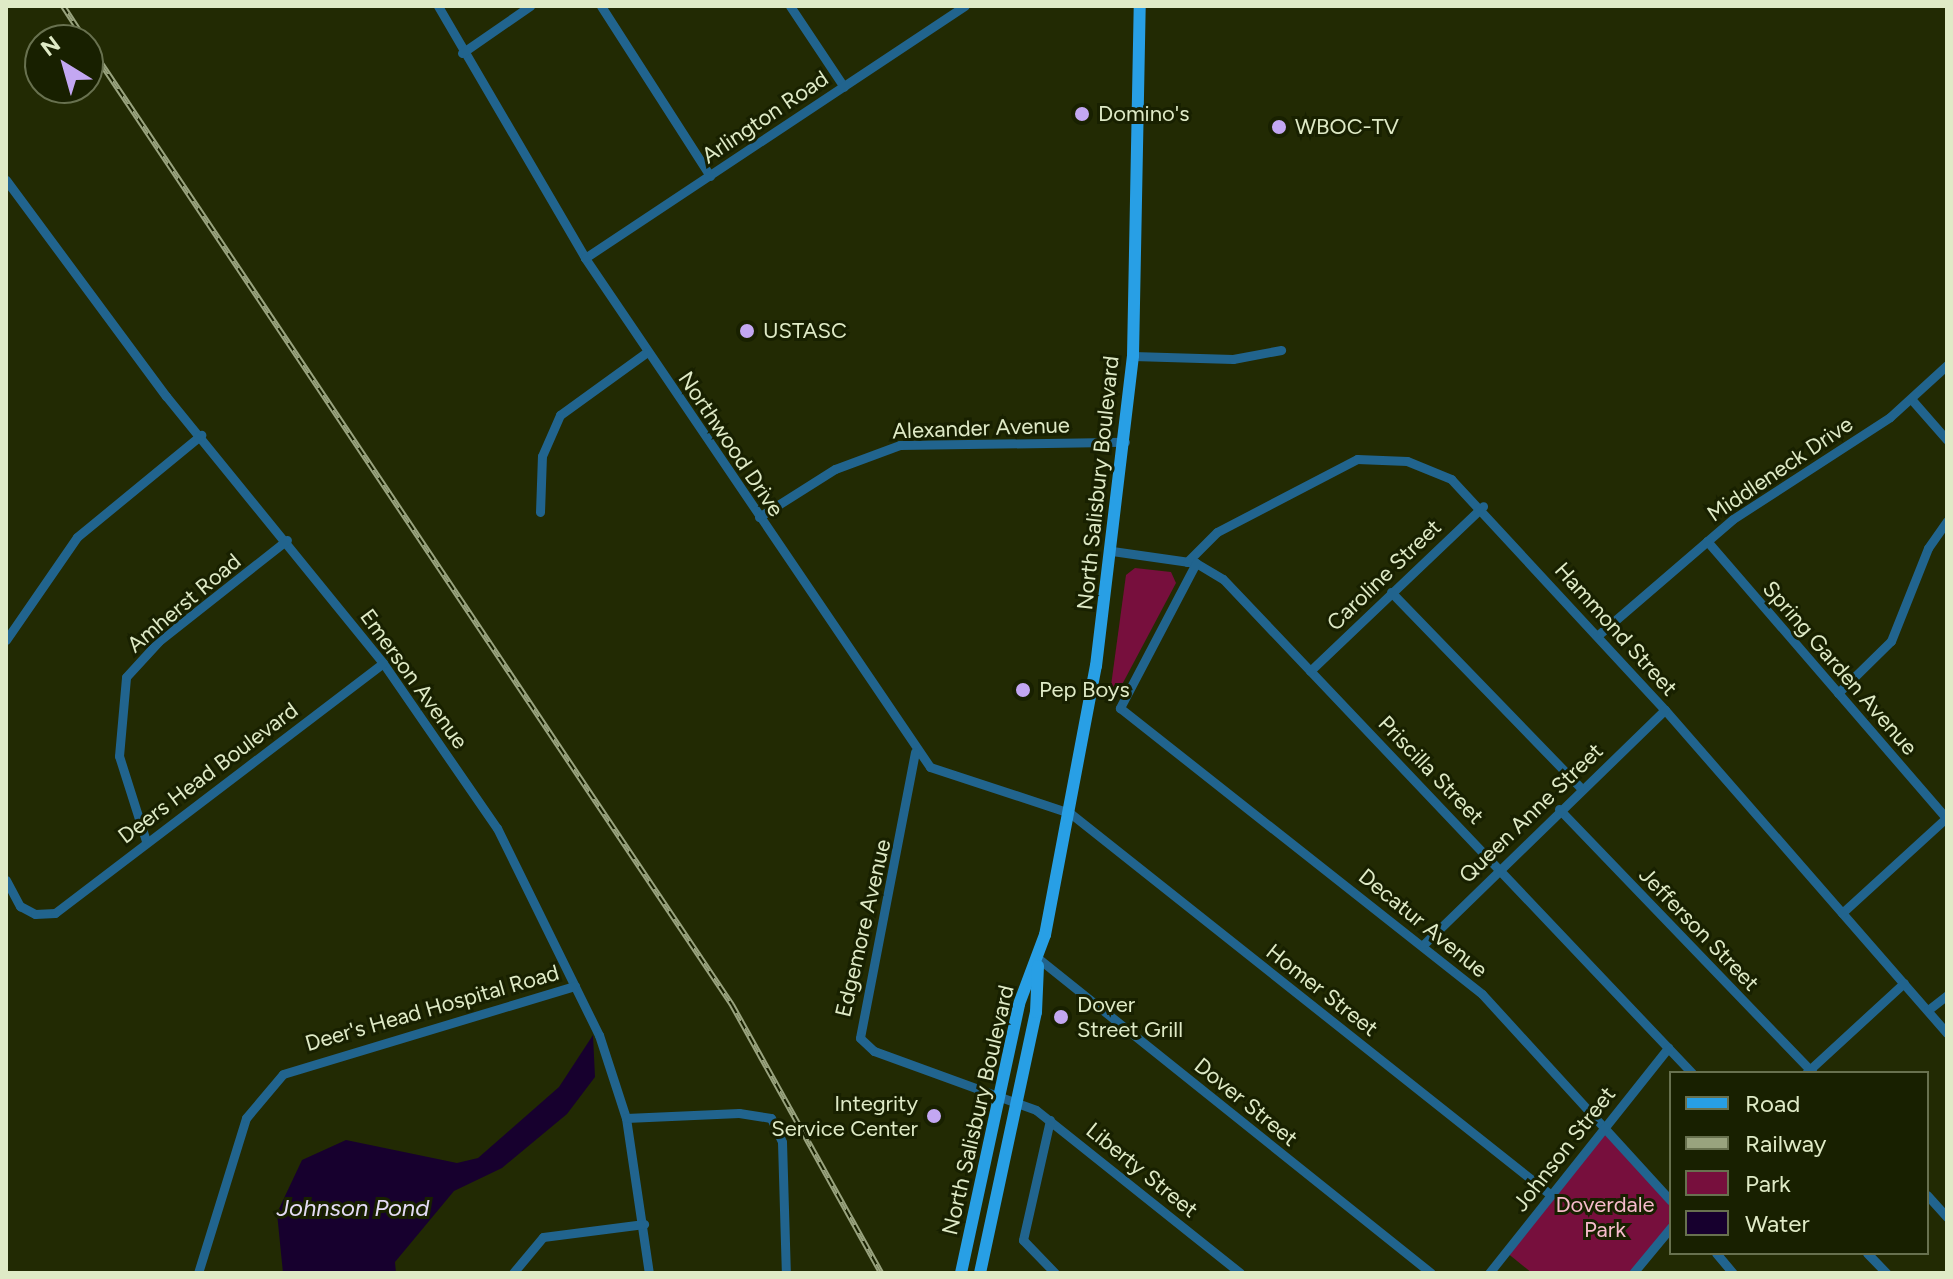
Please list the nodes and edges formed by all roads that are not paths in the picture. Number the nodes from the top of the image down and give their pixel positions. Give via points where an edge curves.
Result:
1 (438, 6) edge
2 (530, 6) edge
3 (601, 6) edge
4 (790, 6) edge
5 (965, 6) edge
6 (1140, 6) edge
7 (462, 53) junction
8 (844, 87) junction
9 (710, 176) junction
10 (6, 180) edge
11 (585, 258) junction
12 (1281, 350) dead end
13 (647, 352) junction
14 (1133, 356) junction
15 (1947, 365) edge
16 (1912, 400) junction
17 (201, 435) junction
18 (1947, 440) edge
19 (1125, 442) junction
20 (1483, 506) junction
21 (540, 512) dead end
22 (759, 517) junction
23 (1947, 521) edge
24 (287, 540) junction
25 (1707, 541) junction
26 (1112, 551) junction
27 (1191, 562) junction
28 (1391, 592) junction
29 (1597, 636) junction
30 (6, 640) edge
31 (383, 663) junction
32 (1310, 671) junction
33 (1838, 693) junction
34 (1120, 708) joint
35 (1665, 710) junction
36 (915, 752) junction
37 (1581, 788) junction
38 (1559, 809) junction
39 (1070, 813) junction
40 (1946, 818) edge
41 (146, 841) junction
42 (1499, 867) junction
43 (6, 880) edge
44 (1842, 913) junction
45 (1424, 944) junction
46 (1039, 959) junction
47 (1904, 983) junction
48 (575, 986) junction
49 (1947, 995) edge
50 (1928, 1010) junction
51 (1947, 1033) edge
52 (1668, 1048) junction
53 (1690, 1071) edge
54 (1808, 1071) edge
55 (1810, 1071) edge
56 (999, 1096) junction
57 (1017, 1102) junction
58 (626, 1118) junction
59 (1050, 1120) junction
60 (1603, 1127) junction
61 (1551, 1195) junction
62 (1929, 1197) edge
63 (1669, 1199) edge
64 (1947, 1217) edge
65 (644, 1224) junction
66 (1669, 1229) edge
67 (1718, 1255) edge
68 (1869, 1255) edge
69 (198, 1273) edge
70 (513, 1273) edge
71 (649, 1273) edge
72 (786, 1273) edge
73 (961, 1273) edge
74 (980, 1273) edge
75 (1055, 1273) edge
76 (1240, 1273) edge
77 (1431, 1273) edge
78 (1489, 1273) edge
79 (1633, 1273) edge
80 (1733, 1273) edge
81 (1886, 1273) edge

1 - 7 street, Northwood Drive
2 - 7 street
3 - 9 street
4 - 8 street
5 - 8 street, Arlington Road
6 - 14 main road, North Salisbury Boulevard
7 - 11 street, Northwood Drive
8 - 9 street, Arlington Road
9 - 11 street, Arlington Road
10 - 17 street, Emerson Avenue
11 - 13 street, Northwood Drive
12 - 14 street via 1233,359
13 - 21 street via 560,415 542,456
13 - 22 street, Northwood Drive
14 - 19 main road, North Salisbury Boulevard
15 - 16 street, Middleneck Drive
16 - 18 street
16 - 25 street, Middleneck Drive
17 - 24 street, Emerson Avenue
17 - 30 street via 77,537
19 - 22 street, Alexander Avenue via 900,445 835,469
19 - 26 main road, North Salisbury Boulevard
20 - 27 street, Hammond Street via 1422,465 1357,459 1217,532
20 - 28 street, Caroline Street
20 - 29 street, Hammond Street
22 - 36 street, Northwood Drive
23 - 33 street via 1928,548 1891,641
24 - 31 street, Emerson Avenue
24 - 41 street, Amherst Road via 159,641 126,677 119,702 120,764
25 - 29 street, Middleneck Drive
25 - 33 street, Spring Garden Avenue
26 - 27 street, Priscilla Street
26 - 39 main road, North Salisbury Boulevard
27 - 32 street, Priscilla Street via 1223,579
27 - 34 street, Hammond Street
28 - 32 street, Caroline Street
28 - 37 street
29 - 35 street, Hammond Street
31 - 41 street, Deers Head Boulevard
31 - 48 street, Emerson Avenue via 497,828
32 - 42 street, Priscilla Street
33 - 40 street, Spring Garden Avenue
34 - 45 street, Decatur Avenue
35 - 37 street, Queen Anne Street
35 - 44 street, Hammond Street
36 - 39 street, Northwood Drive via 941,775
36 - 56 street, Edgemore Avenue via 860,1038 874,1051
37 - 38 street, Queen Anne Street
38 - 42 street, Queen Anne Street
38 - 54 street, Jefferson Street
39 - 46 main road, North Salisbury Boulevard
39 - 61 street, Homer Street
40 - 44 street
41 - 43 street, Deers Head Boulevard via 55,913 20,906
42 - 45 street, Queen Anne Street
42 - 52 street, Priscilla Street
44 - 47 street, Hammond Street
45 - 60 street, Decatur Avenue via 1505,1015
46 - 56 main road, North Salisbury Boulevard via 1019,1004
46 - 57 main road, North Salisbury Boulevard
46 - 77 street, Dover Street
47 - 50 street, Hammond Street
47 - 55 street
48 - 58 street, Emerson Avenue
48 - 69 street, Deer's Head Hospital Road via 283,1074 246,1118
49 - 50 street
50 - 51 street, Hammond Street
52 - 53 street, Priscilla Street
52 - 60 street, Johnson Street
56 - 57 street, Edgemore Avenue
56 - 73 main road, North Salisbury Boulevard
57 - 59 street, Liberty Street
57 - 74 main road, North Salisbury Boulevard
58 - 65 street, Emerson Avenue
58 - 72 street via 762,1113 782,1142
59 - 75 street via 1024,1230 1029,1253
59 - 76 street, Liberty Street
60 - 61 street, Johnson Street
60 - 63 street, Decatur Avenue
61 - 78 street, Johnson Street
62 - 64 street
65 - 70 street via 543,1237
65 - 71 street, Emerson Avenue
66 - 79 street
67 - 80 street
68 - 81 street

